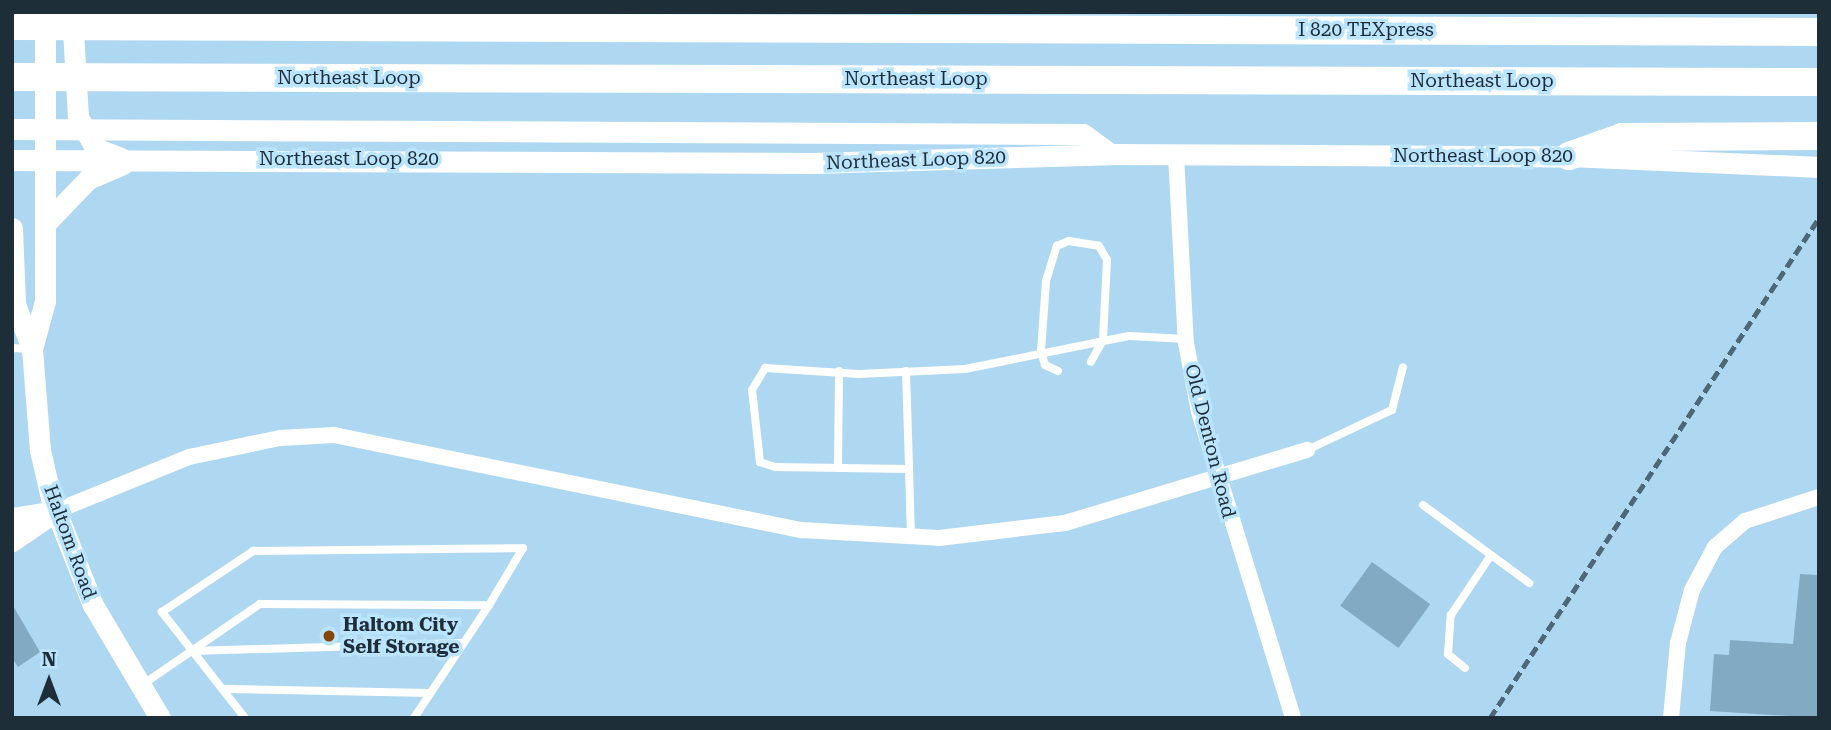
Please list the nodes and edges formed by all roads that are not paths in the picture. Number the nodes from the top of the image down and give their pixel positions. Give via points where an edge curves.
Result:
1 (45, 12) edge
2 (72, 12) edge
3 (12, 26) edge
4 (1819, 32) edge
5 (12, 77) edge
6 (1819, 82) edge
7 (12, 129) edge
8 (1819, 136) edge
9 (46, 154) junction
10 (1111, 154) junction
11 (1176, 155) junction
12 (1569, 156) junction
13 (12, 160) edge
14 (130, 161) junction
15 (1819, 167) edge
16 (46, 224) junction
17 (12, 228) edge
18 (1186, 339) junction
19 (1102, 340) junction
20 (22, 348) edge
21 (1041, 351) junction
22 (1091, 362) dead end
23 (1403, 367) dead end
24 (839, 371) junction
25 (906, 371) junction
26 (1058, 371) dead end
27 (1307, 450) joint
28 (838, 468) junction
29 (909, 469) junction
30 (1216, 479) junction
31 (1819, 497) edge
32 (1423, 505) dead end
33 (56, 511) junction
34 (12, 517) edge
35 (911, 538) junction
36 (12, 541) edge
37 (1491, 555) junction
38 (1529, 583) dead end
39 (489, 605) junction
40 (463, 643) junction
41 (192, 651) junction
42 (1465, 668) dead end
43 (139, 686) junction
44 (226, 689) junction
45 (430, 693) junction
46 (160, 718) edge
47 (245, 718) edge
48 (414, 718) edge
49 (1293, 718) edge
50 (1671, 718) edge

1 - 9 main road, Haltom Road
2 - 14 main road via 74,101 95,148
3 - 4 highway, I 820 TEXpress
5 - 6 highway, Northeast Loop
7 - 10 main road via 1083,134
8 - 12 highway via 1622,137
9 - 13 main road, Northeast Loop 820
9 - 14 main road, Northeast Loop 820
9 - 16 main road, Haltom Road
10 - 11 main road, Northeast Loop 820
10 - 14 main road, Northeast Loop 820 via 813,163
11 - 12 main road, Northeast Loop 820
11 - 18 street, Old Denton Road
12 - 15 main road, Northeast Loop 820
14 - 16 main road via 88,179
16 - 20 main road, Haltom Road via 45,301
17 - 20 main road, Haltom Road
18 - 19 lane
18 - 30 street, Old Denton Road
19 - 21 lane
19 - 21 lane via 1107,260 1098,246 1069,241 1057,246 1046,281
19 - 22 lane
20 - 33 main road, Haltom Road
21 - 25 lane via 965,369
21 - 26 lane via 1045,365
23 - 27 lane via 1392,410
24 - 25 lane
24 - 28 lane
24 - 28 lane via 765,368 752,390 760,462
25 - 29 lane
27 - 30 street
28 - 29 lane
29 - 35 lane
30 - 35 street via 1065,523
30 - 49 street, Old Denton Road
31 - 50 street via 1745,521 1715,547 1692,590 1678,643
32 - 37 lane
33 - 34 main road
33 - 35 street via 189,457 280,438 334,435 693,512 802,530
33 - 36 main road
33 - 43 main road, Haltom Road via 93,605
37 - 38 lane
37 - 42 lane via 1451,615 1448,654
39 - 40 lane
39 - 41 lane via 260,604
39 - 41 lane via 523,548 253,551 162,612
40 - 41 lane
40 - 45 lane
41 - 43 lane
41 - 44 lane
43 - 46 main road, Haltom Road
44 - 45 lane
44 - 47 lane
45 - 48 lane

